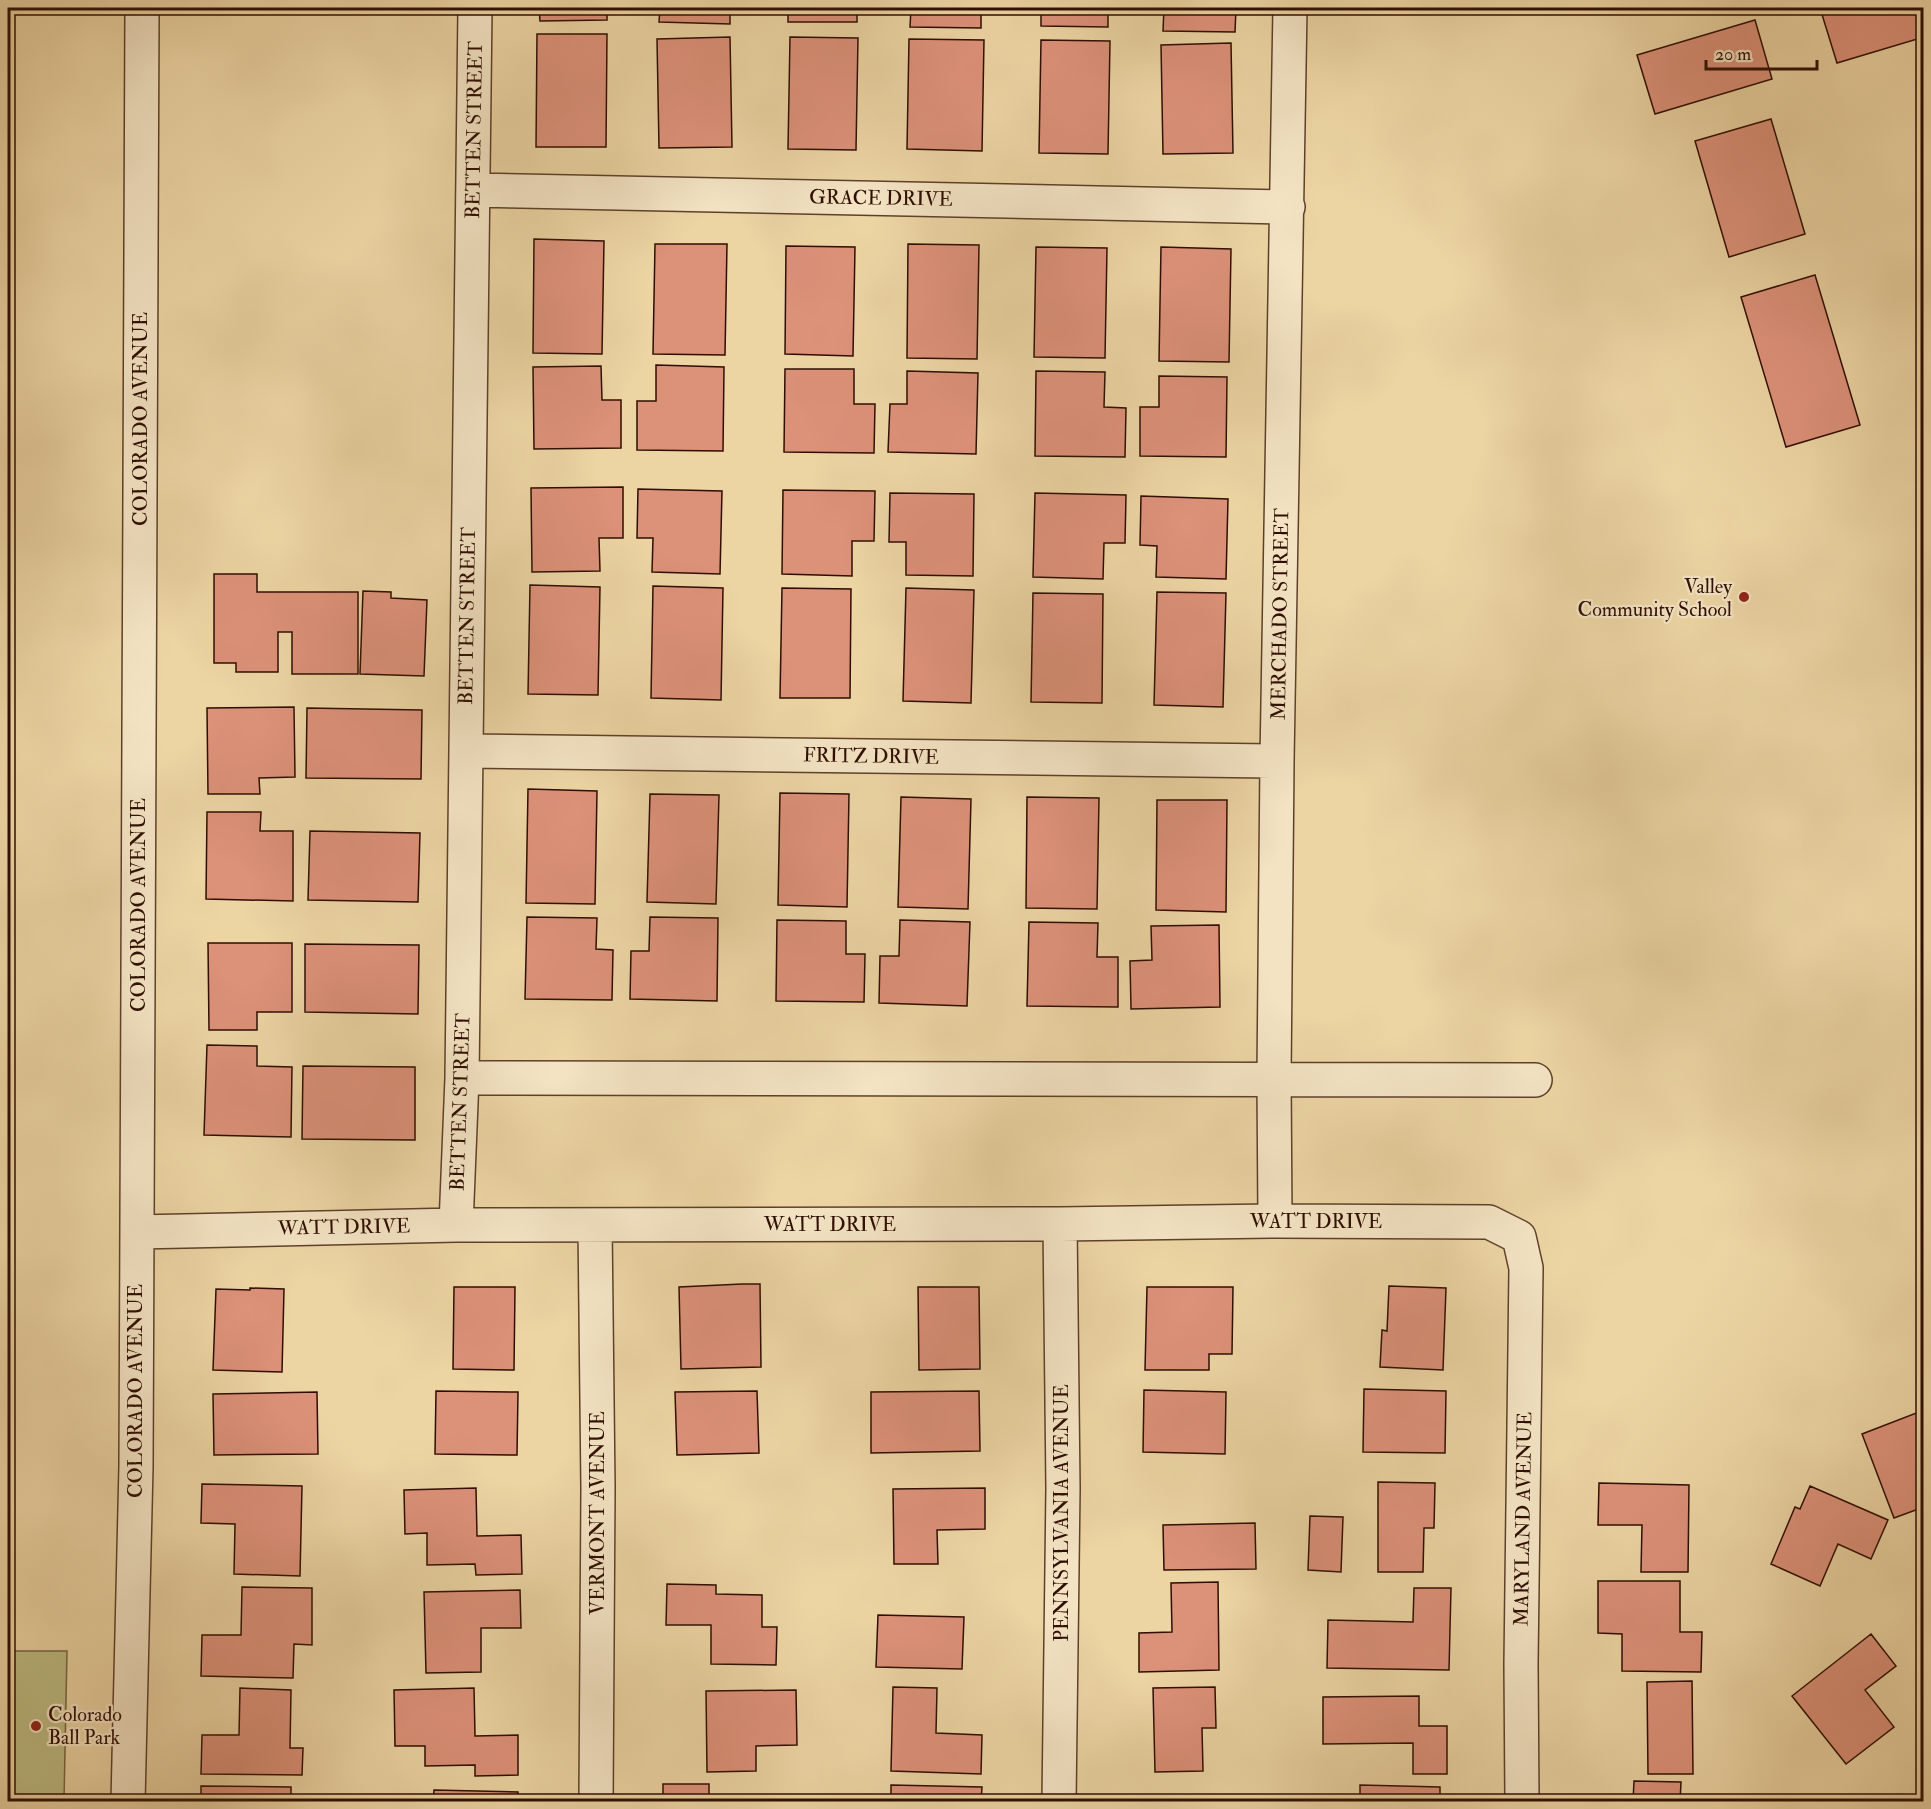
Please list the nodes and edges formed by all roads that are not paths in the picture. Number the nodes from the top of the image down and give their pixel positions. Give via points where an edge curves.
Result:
1 (142, 8) edge
2 (475, 8) edge
3 (1290, 8) edge
4 (473, 190) junction
5 (1288, 207) junction
6 (466, 751) junction
7 (1277, 762) junction
8 (462, 1078) junction
9 (1274, 1078) junction
10 (1535, 1080) dead end
11 (1275, 1221) junction
12 (1059, 1224) junction
13 (456, 1225) junction
14 (595, 1225) junction
15 (136, 1232) junction
16 (1519, 1237) joint
17 (128, 1802) edge
18 (596, 1802) edge
19 (1059, 1802) edge
20 (1522, 1802) edge

1 - 15 street, COLORADO AVENUE
2 - 4 street, BETTEN STREET
3 - 5 street, MERCHADO STREET
4 - 5 street, GRACE DRIVE
4 - 6 street, BETTEN STREET
5 - 7 street, MERCHADO STREET
6 - 7 street, FRITZ DRIVE
6 - 8 street, BETTEN STREET
7 - 9 street, MERCHADO STREET
8 - 9 street
8 - 13 street, BETTEN STREET
9 - 10 street
9 - 11 street, MERCHADO STREET
11 - 12 street, WATT DRIVE
11 - 16 street, WATT DRIVE via 1489,1222
12 - 14 street, WATT DRIVE
12 - 19 street, PENNSYLVANIA AVENUE via 1063,1488
13 - 14 street, WATT DRIVE
13 - 15 street, WATT DRIVE
14 - 18 street, VERMONT AVENUE
15 - 17 street, COLORADO AVENUE
16 - 20 street, MARYLAND AVENUE via 1526,1268

